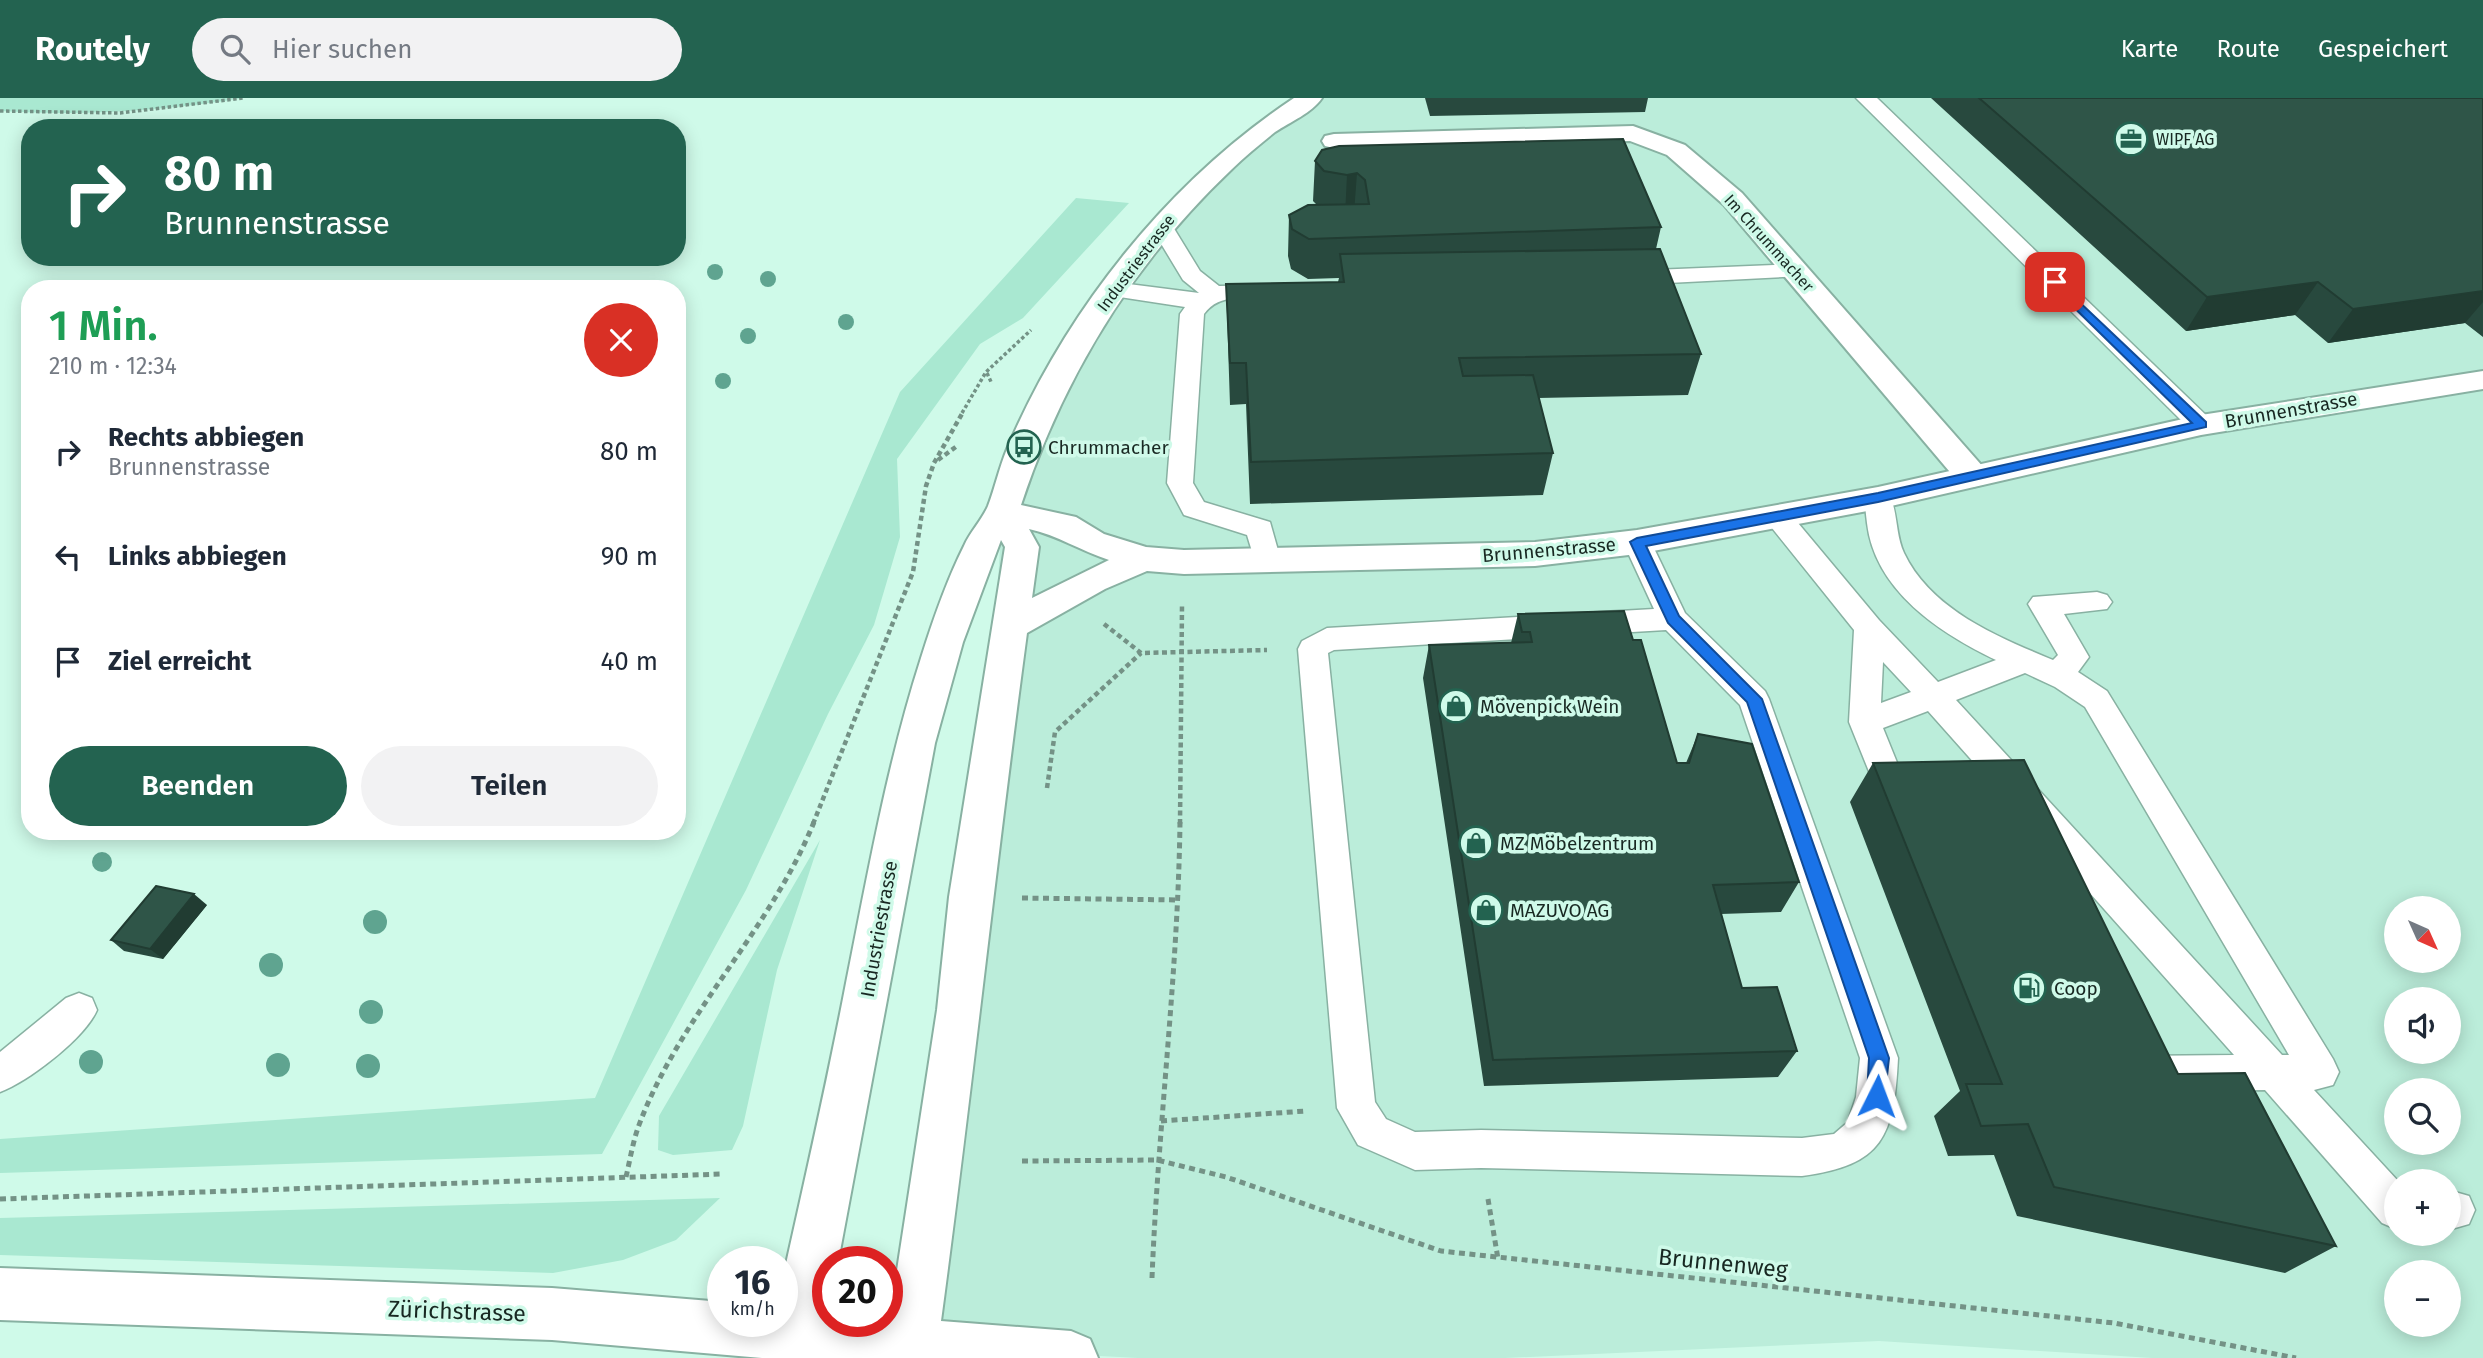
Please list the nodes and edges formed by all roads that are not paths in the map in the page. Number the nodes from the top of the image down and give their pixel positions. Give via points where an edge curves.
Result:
1 (1310, 98) edge
2 (1866, 98) edge
3 (1334, 141) dead end
4 (1162, 227) junction
5 (1795, 271) junction
6 (1610, 278) edge
7 (1113, 289) junction
8 (1296, 289) edge
9 (1206, 297) junction
10 (2483, 380) edge
11 (2201, 425) junction
12 (1972, 476) junction
13 (1878, 498) junction
14 (1002, 512) junction
15 (1778, 518) junction
16 (1637, 542) junction
17 (1144, 559) junction
18 (1267, 561) junction
19 (2097, 602) dead end
20 (1673, 620) junction
21 (1009, 626) junction
22 (1869, 628) junction
23 (2022, 662) junction
24 (2058, 675) junction
25 (1933, 696) junction
26 (1865, 722) junction
27 (1906, 825) edge
28 (79, 1010) dead end
29 (0, 1074) edge
30 (2098, 1074) edge
31 (2275, 1074) junction
32 (2384, 1196) edge
33 (0, 1294) edge
34 (794, 1348) edge
35 (911, 1352) edge
36 (1072, 1358) edge

1 - 4 main road, Industriestrasse via 1225,161
2 - 11 lane
3 - 5 main road, Im Chrummacher via 1633,134 1676,150 1733,199
4 - 7 main road, Industriestrasse
4 - 9 lane
5 - 6 lane
5 - 12 main road, Im Chrummacher
7 - 9 lane
7 - 14 main road, Industriestrasse via 1024,447
8 - 9 lane
9 - 18 lane via 1192,314 1180,483 1194,508 1260,529
10 - 11 main road, Brunnenstrasse
11 - 12 main road, Brunnenstrasse
12 - 13 main road, Brunnenstrasse
13 - 15 main road, Brunnenstrasse
13 - 23 lane via 1884,540 1901,573 1928,605 1966,634
14 - 17 main road, Brunnenstrasse via 1064,525 1092,542
14 - 21 main road via 1023,547
14 - 34 main road, Industriestrasse via 982,543 923,712
15 - 16 main road, Brunnenstrasse
15 - 22 lane
16 - 18 main road, Brunnenstrasse via 1535,554
16 - 20 lane
17 - 18 main road, Brunnenstrasse
17 - 21 main road, Brunnenstrasse via 1093,580
19 - 24 lane via 2043,604 2074,657
20 - 20 lane via 1754,699 1879,1058 1877,1096 1867,1128 1843,1150 1802,1157 1415,1151 1387,1142 1371,1132 1356,1108 1313,649 1327,639
21 - 35 main road
22 - 25 lane
22 - 26 lane
23 - 24 lane
23 - 25 lane
24 - 31 lane via 2096,699 2320,1072
25 - 26 lane
25 - 31 lane
26 - 27 lane
28 - 29 lane
30 - 31 lane
31 - 32 lane
33 - 34 main road, Zürichstrasse via 552,1314
34 - 35 main road, Zürichstrasse
35 - 36 main road, Zürichstrasse

